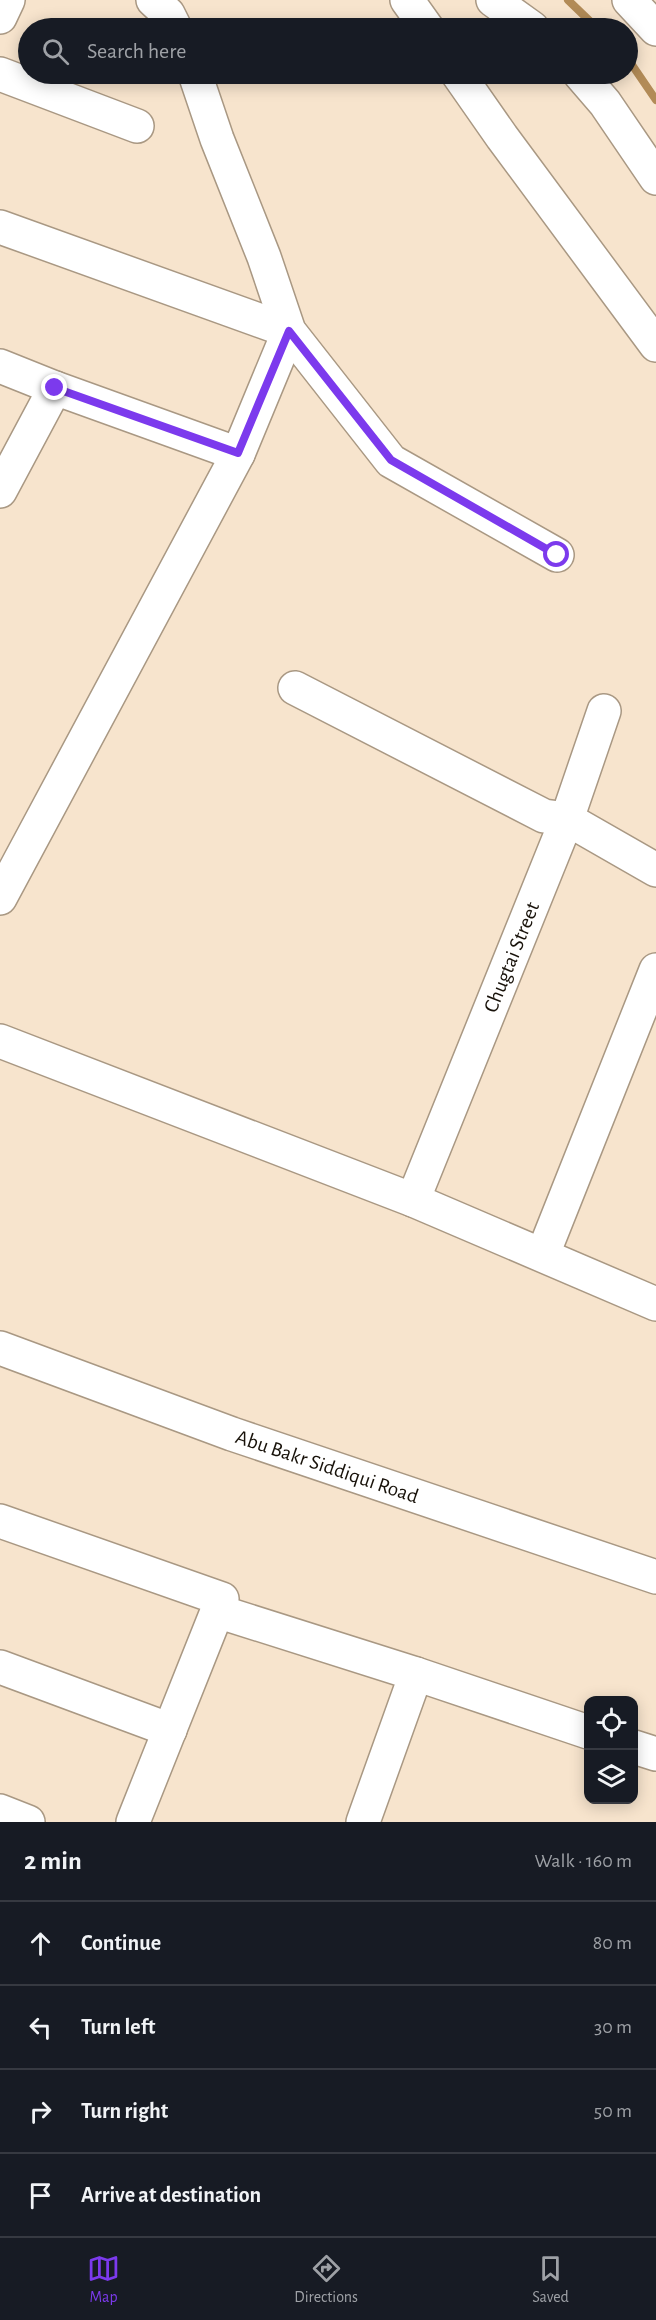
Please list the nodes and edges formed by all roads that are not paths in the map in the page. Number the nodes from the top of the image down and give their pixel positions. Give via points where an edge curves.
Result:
1 (153, 0) edge
2 (407, 0) edge
3 (493, 0) edge
4 (629, 0) edge
5 (170, 18) edge
6 (420, 18) edge
7 (518, 18) edge
8 (656, 29) edge
9 (0, 74) edge
10 (18, 81) edge
11 (26, 84) edge
12 (198, 84) edge
13 (465, 84) edge
14 (589, 84) edge
15 (137, 126) dead end
16 (656, 178) edge
17 (0, 227) edge
18 (289, 331) junction
19 (656, 345) edge
20 (0, 366) edge
21 (55, 388) junction
22 (238, 453) junction
23 (0, 491) edge
24 (557, 555) dead end
25 (295, 688) dead end
26 (604, 711) dead end
27 (567, 819) junction
28 (656, 870) edge
29 (0, 898) edge
30 (656, 970) edge
31 (0, 1041) edge
32 (413, 1200) junction
33 (543, 1254) junction
34 (656, 1304) edge
35 (0, 1348) edge
36 (0, 1521) edge
37 (656, 1576) edge
38 (217, 1611) junction
39 (0, 1667) edge
40 (416, 1674) junction
41 (170, 1730) junction
42 (584, 1731) edge
43 (638, 1749) edge
44 (656, 1754) edge
45 (0, 1811) edge
46 (28, 1822) edge
47 (133, 1822) edge
48 (363, 1822) edge

1 - 5 street
2 - 6 street
3 - 7 street
4 - 8 street
9 - 10 street
11 - 15 street
12 - 18 street
13 - 19 street
14 - 16 street
17 - 18 street
18 - 22 street
18 - 24 street via 391,460
20 - 21 street
21 - 22 street
21 - 23 street
22 - 29 street
25 - 27 street via 544,816
26 - 27 street, Chugtai Street
27 - 28 street
27 - 32 street, Chugtai Street
30 - 33 street
31 - 32 street
32 - 33 street
33 - 34 street
35 - 37 street, Abu Bakr Siddiqui Road via 232,1434
36 - 38 street via 222,1599
38 - 40 street
38 - 41 street
39 - 41 street
40 - 42 street
40 - 48 street
41 - 47 street
43 - 44 street
45 - 46 street

